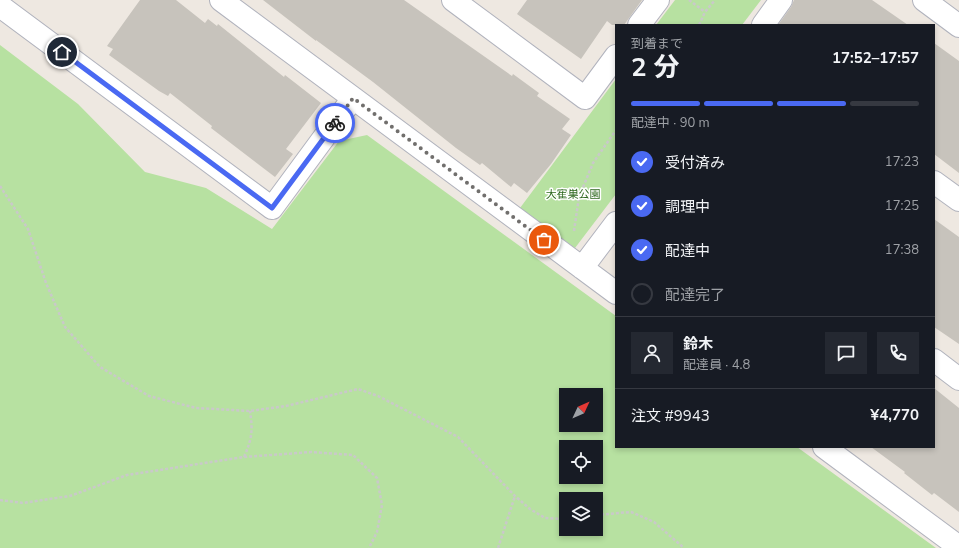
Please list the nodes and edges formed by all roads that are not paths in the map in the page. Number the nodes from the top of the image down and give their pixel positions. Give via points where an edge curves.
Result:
1 (221, 0) edge
2 (453, 0) edge
3 (658, 0) edge
4 (781, 0) edge
5 (924, 0) edge
6 (0, 6) edge
7 (640, 24) edge
8 (763, 24) edge
9 (959, 26) edge
10 (615, 57) edge
11 (353, 98) junction
12 (935, 183) edge
13 (959, 200) edge
14 (615, 224) edge
15 (582, 268) junction
16 (615, 292) edge
17 (935, 361) edge
18 (959, 379) edge
19 (825, 448) edge
20 (959, 547) edge

1 - 11 street
2 - 10 street via 585,98
3 - 7 street
4 - 8 street
5 - 9 street
6 - 11 street via 272,208
11 - 15 street
12 - 13 street
14 - 15 street
15 - 16 street
17 - 18 street
19 - 20 street

